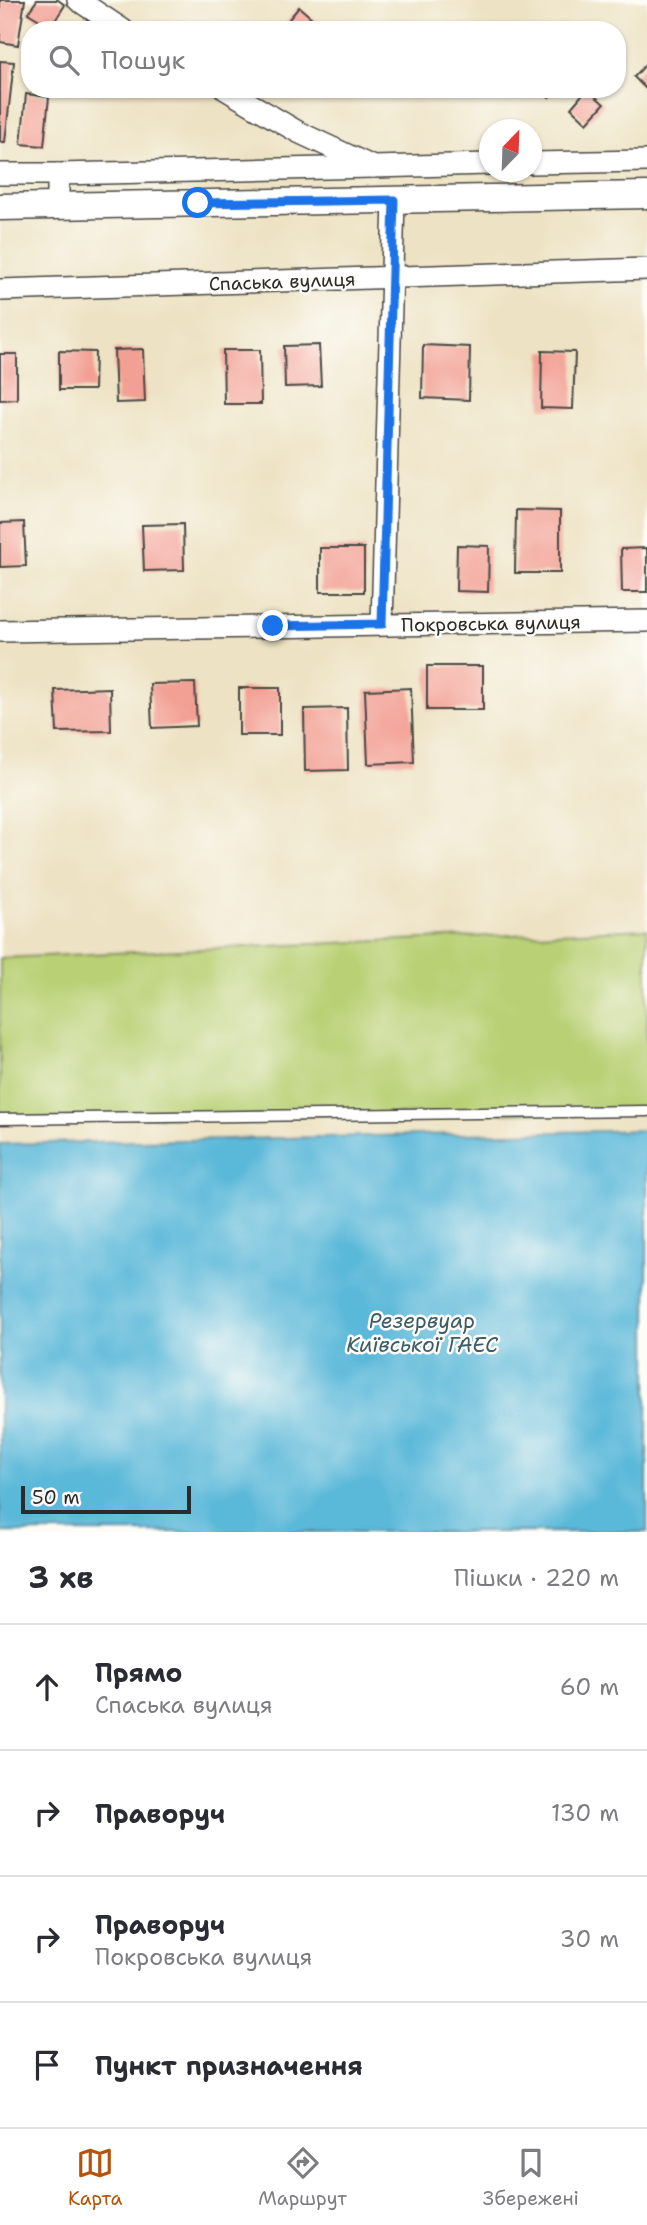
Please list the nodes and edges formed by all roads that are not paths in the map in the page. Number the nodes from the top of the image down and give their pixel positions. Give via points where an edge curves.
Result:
1 (78, 0) edge
2 (110, 21) edge
3 (240, 98) edge
4 (647, 161) edge
5 (542, 163) edge
6 (479, 164) edge
7 (373, 167) junction
8 (0, 174) edge
9 (58, 174) junction
10 (647, 195) edge
11 (394, 200) junction
12 (58, 206) junction
13 (0, 207) edge
14 (647, 269) edge
15 (393, 278) junction
16 (0, 290) edge
17 (647, 621) edge
18 (382, 624) junction
19 (0, 631) edge
20 (647, 1111) edge
21 (0, 1119) edge

1 - 2 street
3 - 7 street via 298,132
4 - 5 street
6 - 7 street
7 - 9 street
8 - 9 street
9 - 12 street
10 - 11 street
11 - 12 street
11 - 15 street
12 - 13 street
14 - 15 street, Спаська вулиця
15 - 16 street, Спаська вулиця
15 - 18 street
17 - 18 street, Покровська вулиця
18 - 19 street, Покровська вулиця
20 - 21 lane

